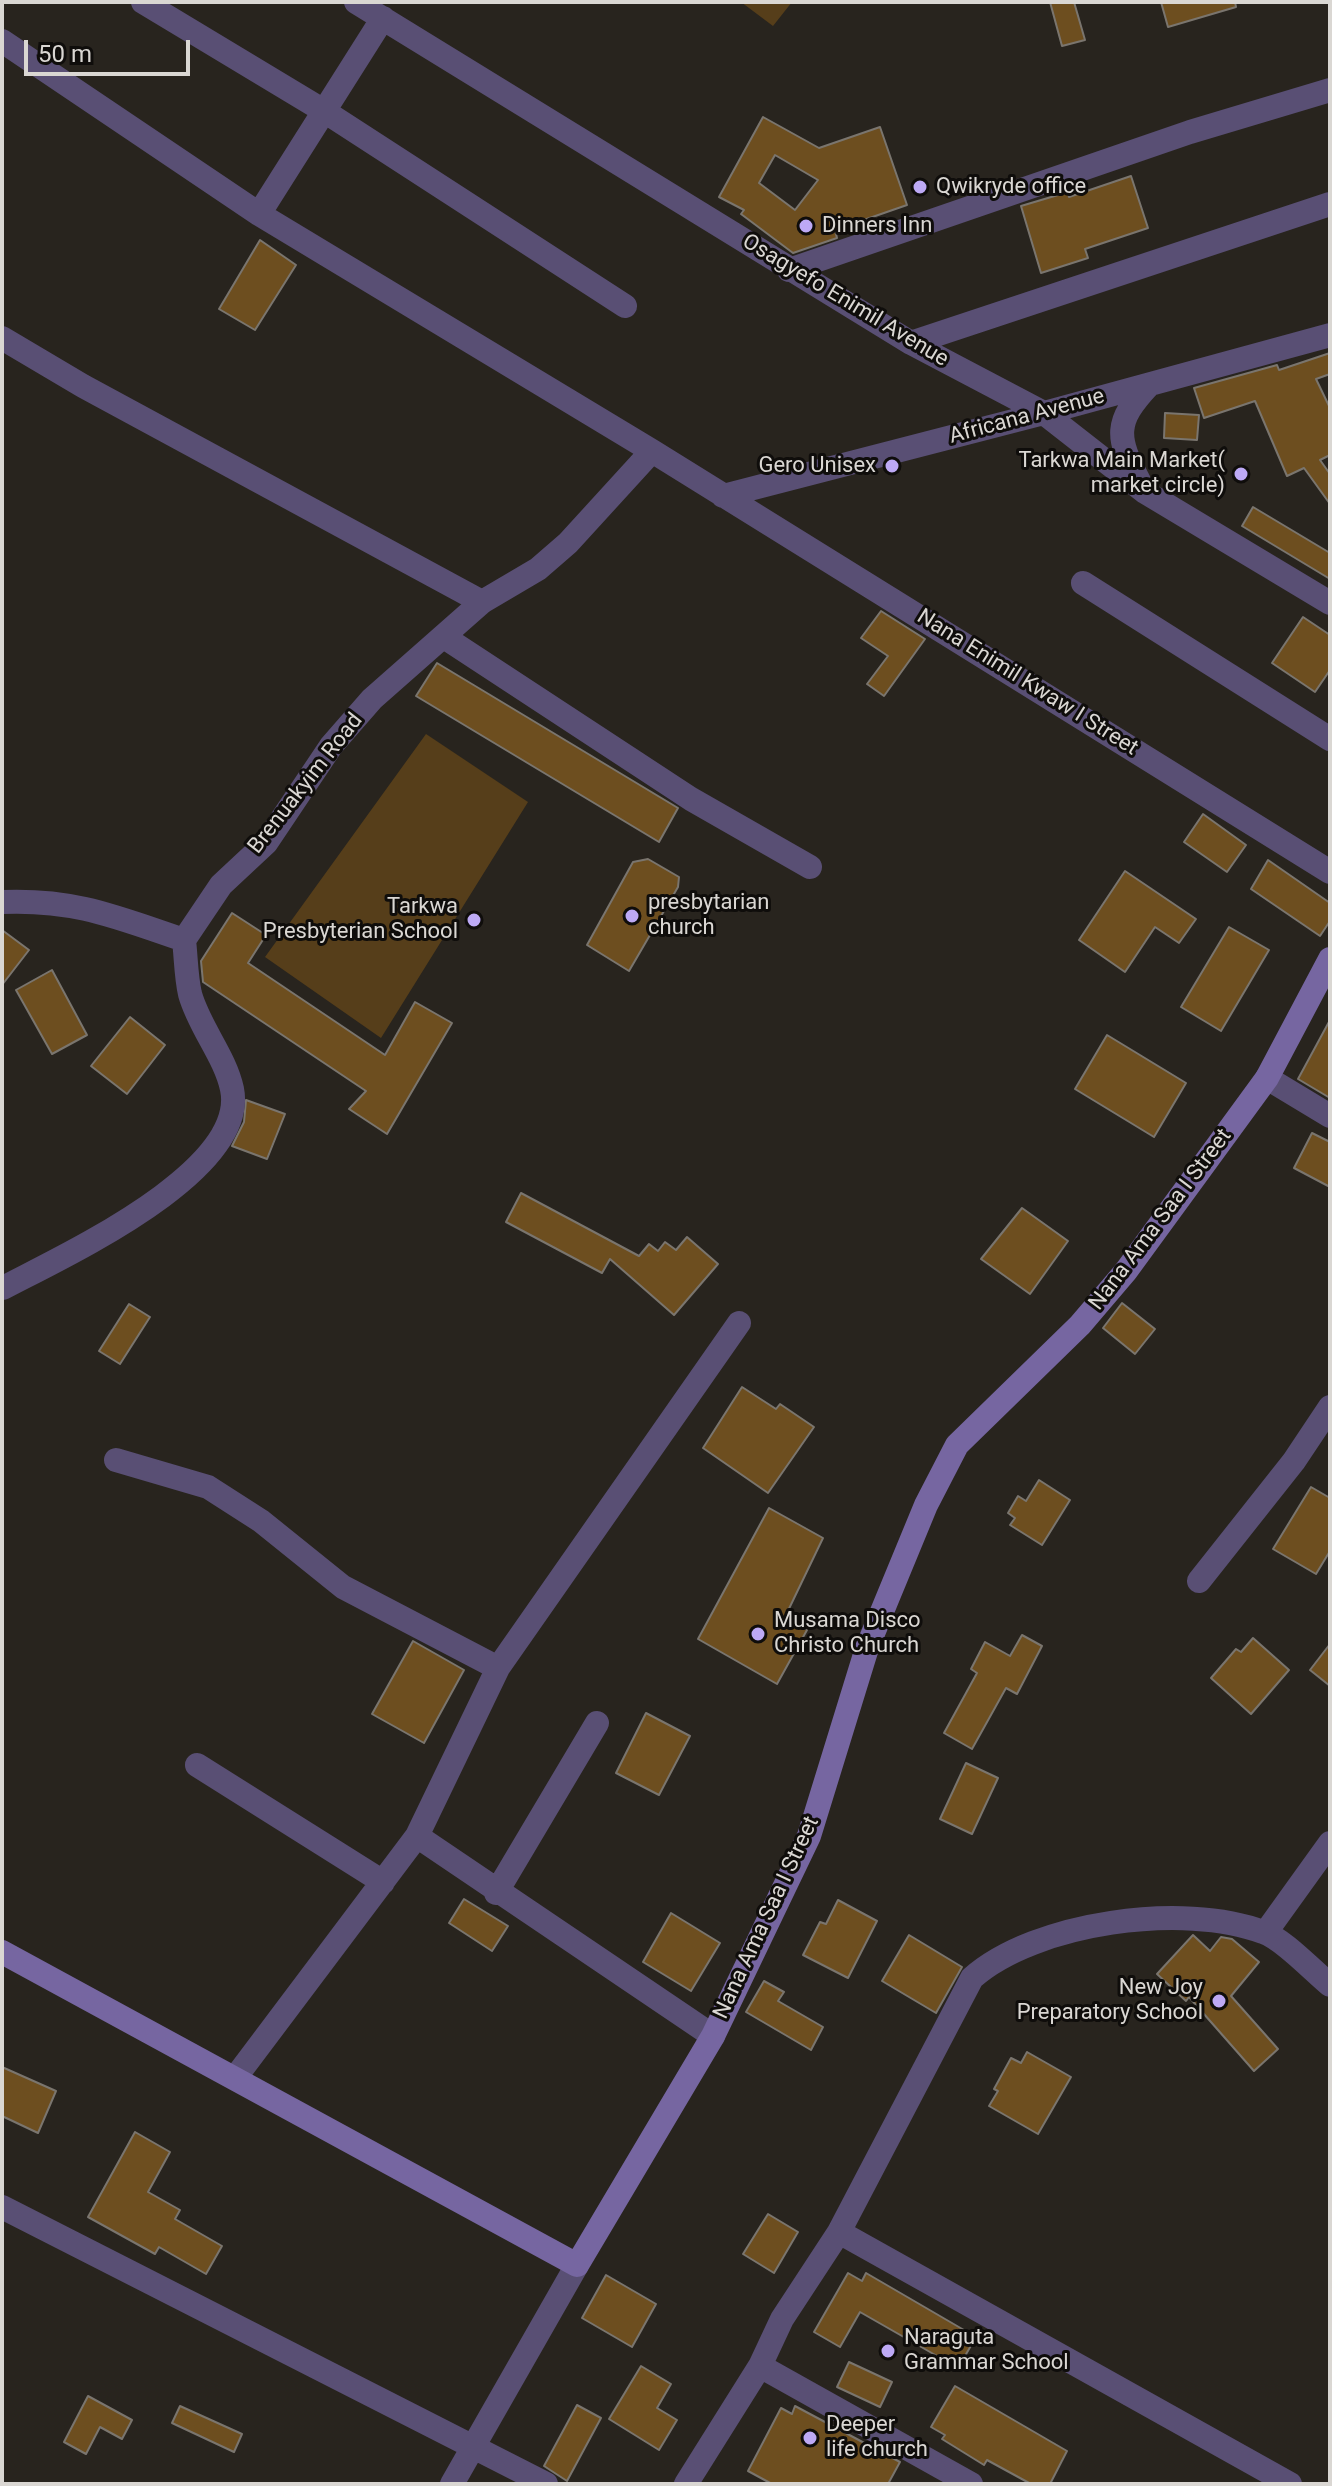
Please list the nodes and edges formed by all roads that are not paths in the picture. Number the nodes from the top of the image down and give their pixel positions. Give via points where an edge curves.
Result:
1 (143, 2) edge
2 (356, 2) edge
3 (383, 18) junction
4 (2, 41) edge
5 (1330, 90) edge
6 (324, 111) junction
7 (1330, 204) edge
8 (259, 214) junction
9 (789, 270) junction
10 (625, 306) dead end
11 (1330, 335) edge
12 (2, 338) edge
13 (911, 343) junction
14 (1149, 385) junction
15 (1044, 413) junction
16 (652, 451) junction
17 (1145, 492) junction
18 (723, 496) junction
19 (1083, 583) dead end
20 (482, 602) junction
21 (1330, 603) edge
22 (444, 637) junction
23 (1330, 739) edge
24 (810, 867) dead end
25 (1330, 872) edge
26 (2, 902) edge
27 (184, 940) junction
28 (1330, 959) edge
29 (1267, 1078) junction
30 (1330, 1116) edge
31 (3, 1288) edge
32 (739, 1323) dead end
33 (1330, 1407) edge
34 (116, 1460) dead end
35 (1199, 1581) dead end
36 (498, 1668) junction
37 (597, 1723) dead end
38 (197, 1765) dead end
39 (417, 1836) junction
40 (1330, 1843) edge
41 (383, 1882) junction
42 (496, 1893) junction
43 (1266, 1932) junction
44 (2, 1952) edge
45 (1330, 1985) edge
46 (713, 2036) junction
47 (235, 2078) junction
48 (2, 2207) edge
49 (839, 2232) junction
50 (577, 2265) junction
51 (760, 2366) junction
52 (473, 2448) junction
53 (452, 2484) edge
54 (546, 2484) edge
55 (686, 2484) edge
56 (971, 2484) edge
57 (1290, 2484) edge

1 - 6 street
2 - 3 street, Osagyefo Enimil Avenue
3 - 6 street
3 - 9 street, Osagyefo Enimil Avenue
4 - 8 street, Nana Enimil Kwaw I Street
5 - 9 street via 1190,132
6 - 8 street
6 - 10 street
7 - 13 street
8 - 16 street, Nana Enimil Kwaw I Street
9 - 13 street, Osagyefo Enimil Avenue
11 - 14 street, Africana Avenue
12 - 20 street
13 - 15 street, Osagyefo Enimil Avenue
14 - 15 street, Africana Avenue
14 - 17 street via 1128,407 1121,449
15 - 17 street, Osagyefo Enimil Avenue
15 - 18 street, Africana Avenue
16 - 18 street, Nana Enimil Kwaw I Street
16 - 20 street, Brenuakyim Road via 568,543 538,569
17 - 21 street, Osagyefo Enimil Avenue
18 - 25 street, Nana Enimil Kwaw I Street
19 - 23 street
20 - 22 street, Brenuakyim Road
22 - 24 street via 691,799
22 - 27 street, Brenuakyim Road via 372,699 345,730 266,843 221,885
26 - 27 street via 77,904
27 - 31 street via 191,995 233,1093 231,1113 218,1140 197,1168 162,1199
28 - 29 street, Nana Ama Saa I Street
29 - 30 street
29 - 46 street, Nana Ama Saa I Street via 1126,1271 1080,1325 957,1445 926,1505 867,1648 809,1836
32 - 36 street
33 - 35 street
34 - 36 street via 208,1487 261,1521 343,1587
36 - 39 street
37 - 42 street
38 - 41 street
39 - 41 street
39 - 42 street
40 - 43 street
41 - 47 street
42 - 46 street
43 - 45 street
43 - 49 street via 1214,1921 1103,1924 1008,1953 987,1965 972,1978 953,2011
44 - 47 street
46 - 50 street, Nana Ama Saa I Street
47 - 50 street
48 - 52 street
49 - 51 street via 782,2319
49 - 57 street
50 - 52 street, Nana Ama Saa I Street
51 - 55 street
51 - 56 street
52 - 53 street, Nana Ama Saa I Street
52 - 54 street

